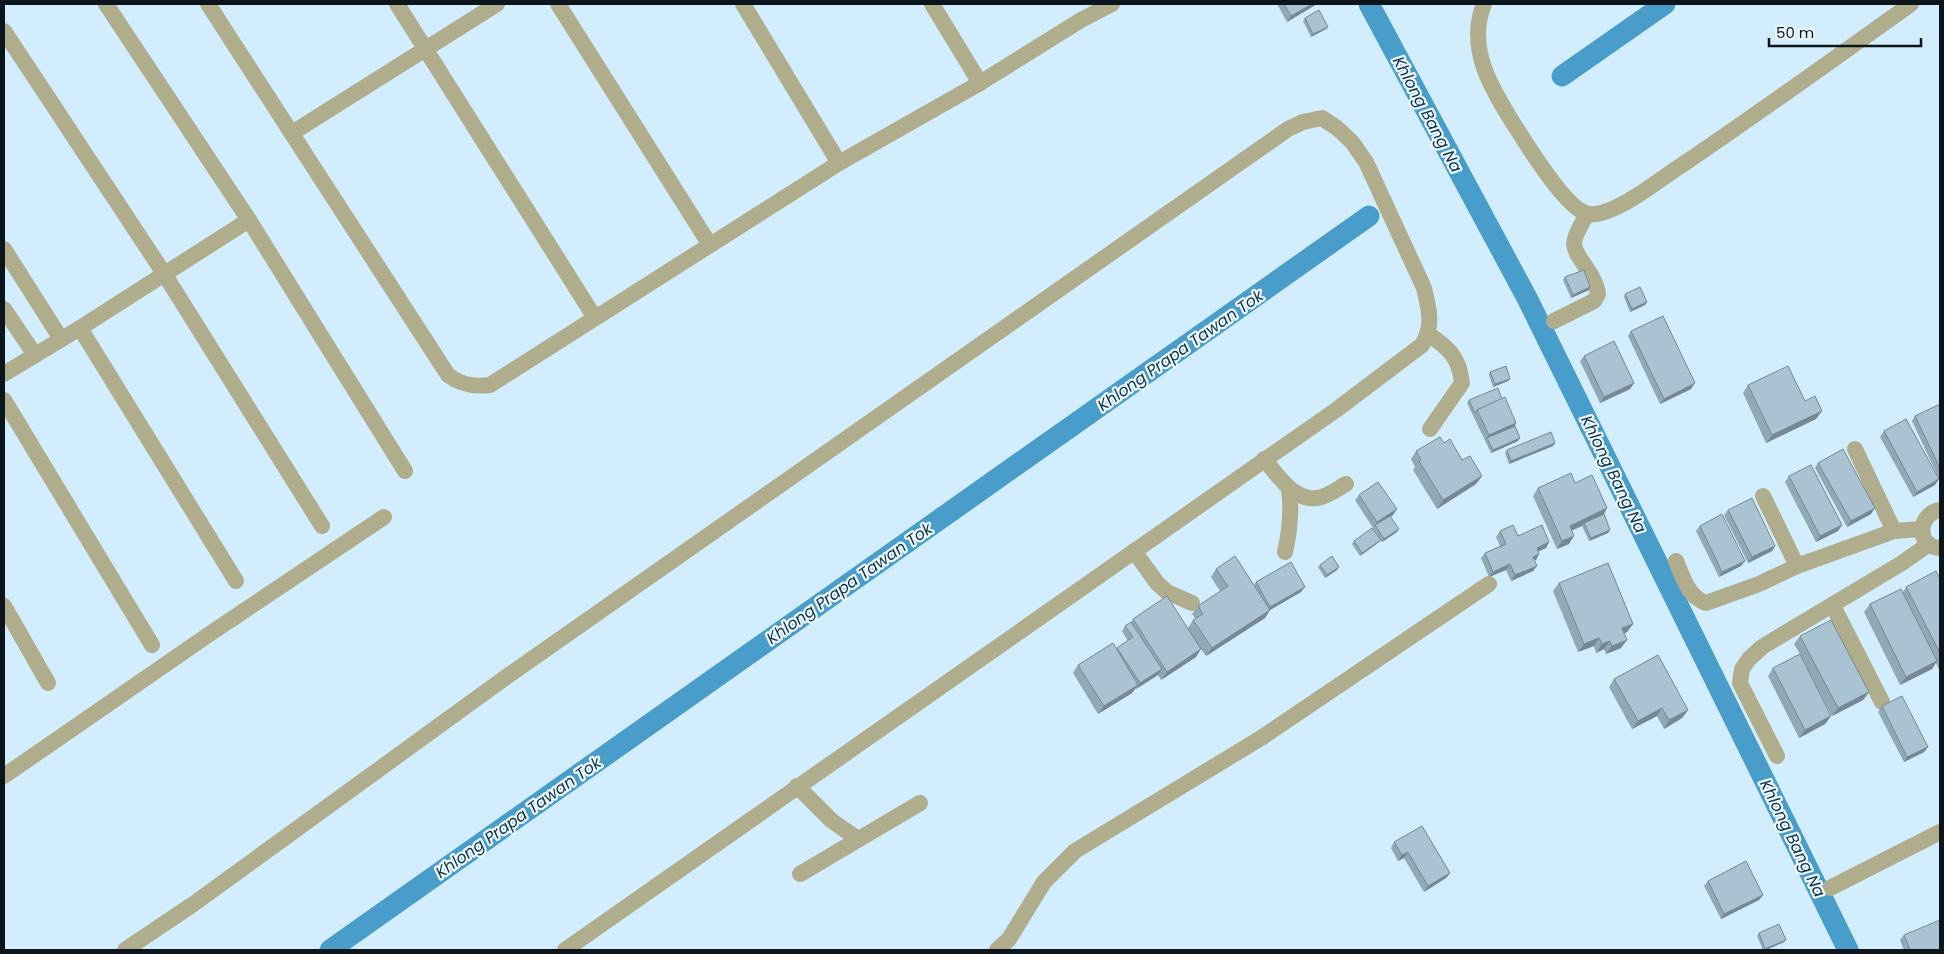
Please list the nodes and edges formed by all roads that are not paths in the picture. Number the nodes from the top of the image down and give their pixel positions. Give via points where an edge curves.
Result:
1 (106, 4) edge
2 (208, 4) edge
3 (397, 4) edge
4 (497, 4) edge
5 (558, 4) edge
6 (743, 4) edge
7 (932, 4) edge
8 (1109, 4) edge
9 (1484, 4) edge
10 (1911, 4) edge
11 (4, 31) edge
12 (424, 48) junction
13 (980, 83) junction
14 (292, 133) junction
15 (839, 163) junction
16 (1587, 214) junction
17 (249, 220) junction
18 (710, 245) junction
19 (4, 248) edge
20 (165, 275) junction
21 (4, 309) edge
22 (595, 318) junction
23 (1554, 321) dead end
24 (80, 328) junction
25 (1428, 334) junction
26 (61, 339) junction
27 (35, 355) junction
28 (4, 374) edge
29 (4, 400) edge
30 (1430, 429) dead end
31 (1855, 449) dead end
32 (1264, 459) junction
33 (405, 471) dead end
34 (1346, 484) dead end
35 (1289, 489) junction
36 (1763, 496) dead end
37 (1940, 510) edge
38 (384, 517) dead end
39 (322, 526) dead end
40 (1922, 528) junction
41 (1894, 531) junction
42 (1936, 549) edge
43 (1134, 551) junction
44 (1285, 552) dead end
45 (1676, 561) dead end
46 (1797, 566) junction
47 (236, 581) dead end
48 (1489, 584) dead end
49 (1192, 603) dead end
50 (1833, 606) junction
51 (5, 612) edge
52 (152, 645) dead end
53 (48, 683) dead end
54 (1882, 702) dead end
55 (1777, 756) dead end
56 (4, 776) edge
57 (797, 786) junction
58 (920, 803) dead end
59 (1940, 832) edge
60 (858, 840) junction
61 (800, 874) dead end
62 (1830, 888) dead end
63 (125, 950) edge
64 (565, 950) edge
65 (997, 950) edge

1 - 17 street
2 - 14 street
3 - 12 street
4 - 12 street
5 - 18 street
6 - 15 street
7 - 13 street
8 - 13 street
9 - 16 street via 1477,35 1479,53 1498,99 1558,188 1575,208
10 - 16 street via 1637,194 1600,213
11 - 20 street
12 - 14 street
12 - 22 street
13 - 15 street
14 - 22 street via 448,375 456,381 477,386 490,385
15 - 18 street
16 - 23 street via 1574,243 1577,254 1597,284 1598,294 1594,301
17 - 20 street
17 - 33 street
18 - 22 street
19 - 26 street
20 - 24 street
20 - 39 street
21 - 27 street
24 - 26 street
24 - 47 street
25 - 30 street via 1446,346 1457,359 1462,383
25 - 32 street via 1422,345 1411,354
25 - 63 street via 1429,307 1424,288 1366,162 1352,142 1322,118 1288,129 502,680
26 - 27 street
27 - 28 street
29 - 52 street
31 - 41 street
32 - 35 street
32 - 43 street
34 - 35 street via 1316,498 1304,497
35 - 44 street via 1292,509
36 - 46 street
37 - 40 street via 1924,520
38 - 56 street
40 - 41 street
40 - 42 street via 1924,537
41 - 46 street
42 - 50 street via 1902,563
43 - 49 street via 1167,592
43 - 57 street
45 - 46 street via 1691,594 1706,603
48 - 65 street via 1262,738 1075,851 1044,882 1009,939
50 - 54 street
50 - 55 street via 1762,647 1742,669 1740,683
51 - 53 street
57 - 60 street via 832,821
57 - 64 street
58 - 60 street
59 - 62 street
60 - 61 street

